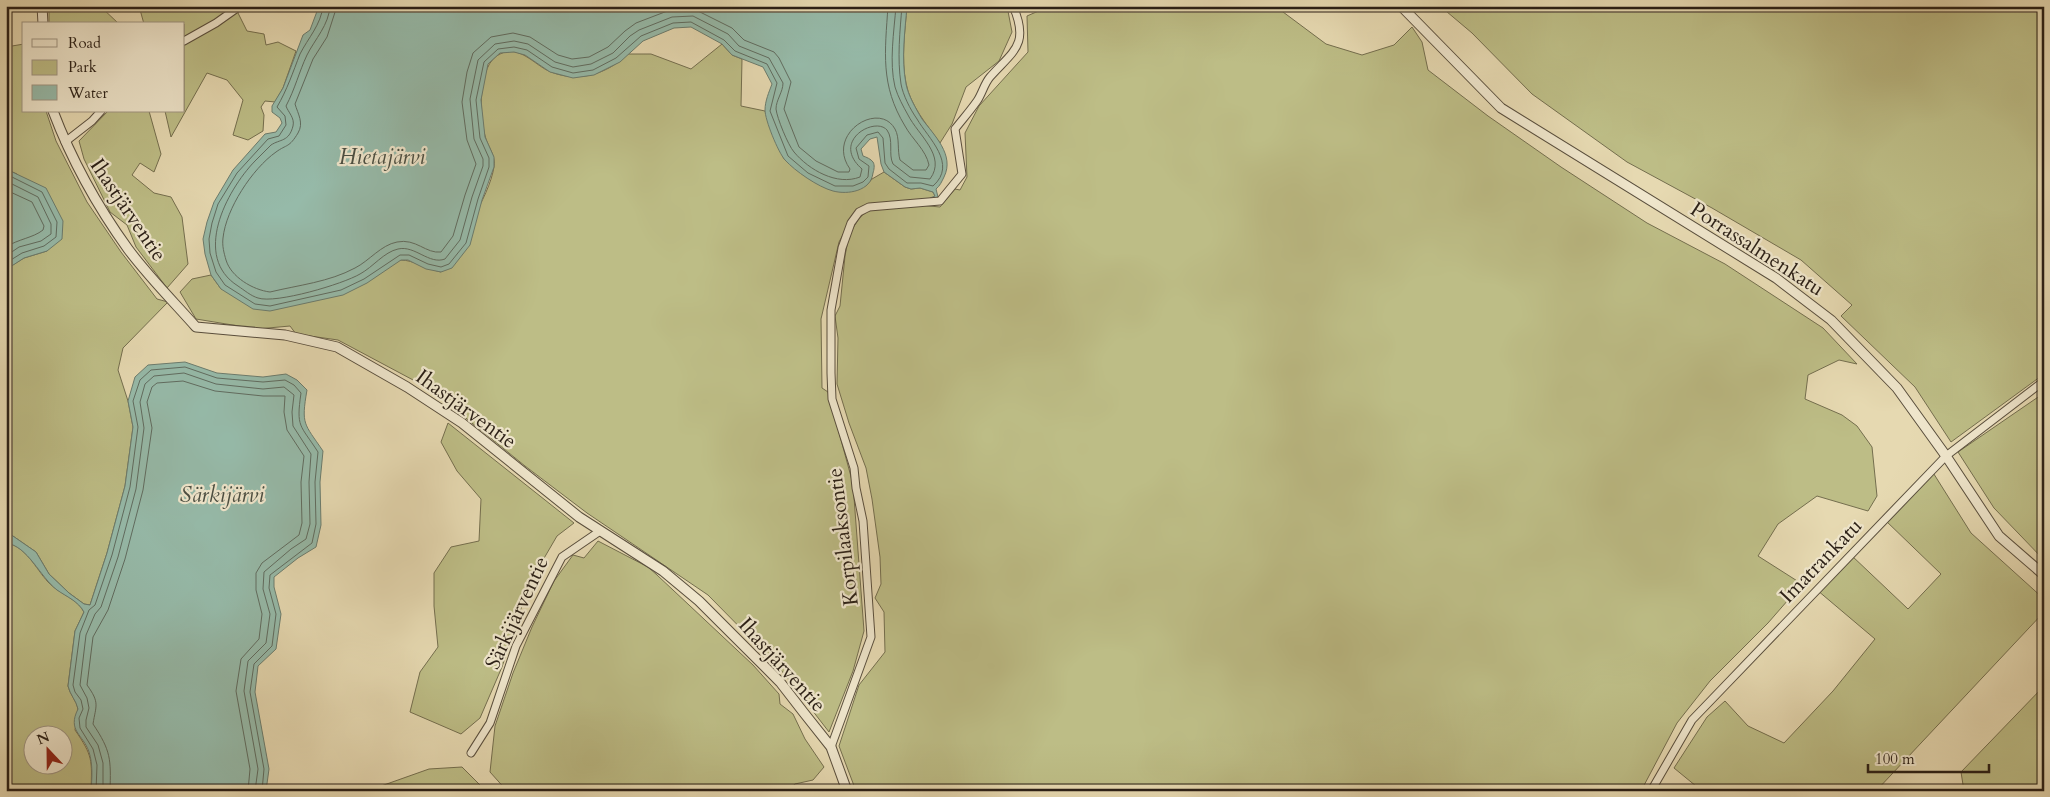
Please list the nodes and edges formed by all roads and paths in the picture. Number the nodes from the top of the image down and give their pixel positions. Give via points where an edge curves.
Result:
1 (42, 6) edge
2 (240, 6) edge
3 (1013, 6) edge
4 (1401, 6) edge
5 (43, 22) edge
6 (185, 40) edge
7 (53, 112) edge
8 (100, 112) edge
9 (65, 142) junction
10 (2044, 381) edge
11 (1946, 456) junction
12 (600, 531) junction
13 (2044, 575) edge
14 (831, 747) junction
15 (471, 753) dead end
16 (847, 791) edge
17 (1651, 791) edge

1 - 5 street
2 - 6 street
3 - 14 street, Korpilaaksontie via 1020,31 1018,47 989,78 978,100 955,129 962,174 940,201 869,208 859,212 846,235 831,310 832,399 854,468 863,521 871,636
4 - 11 street, Porrassalmenkatu via 1501,108 1776,278 1831,320 1897,388
7 - 9 street, Ihastjärventie
8 - 9 street
9 - 12 street, Ihastjärventie via 99,205 129,250 196,327 285,335 337,347 462,423
10 - 11 street, Imatrankatu
11 - 13 street, Porrassalmenkatu via 1999,536
11 - 17 street, Imatrankatu via 1692,720
12 - 14 street, Ihastjärventie via 663,571 699,601 780,682
12 - 15 street, Särkijärventie via 562,557 516,646 490,724
14 - 16 street, Ihastjärventie

